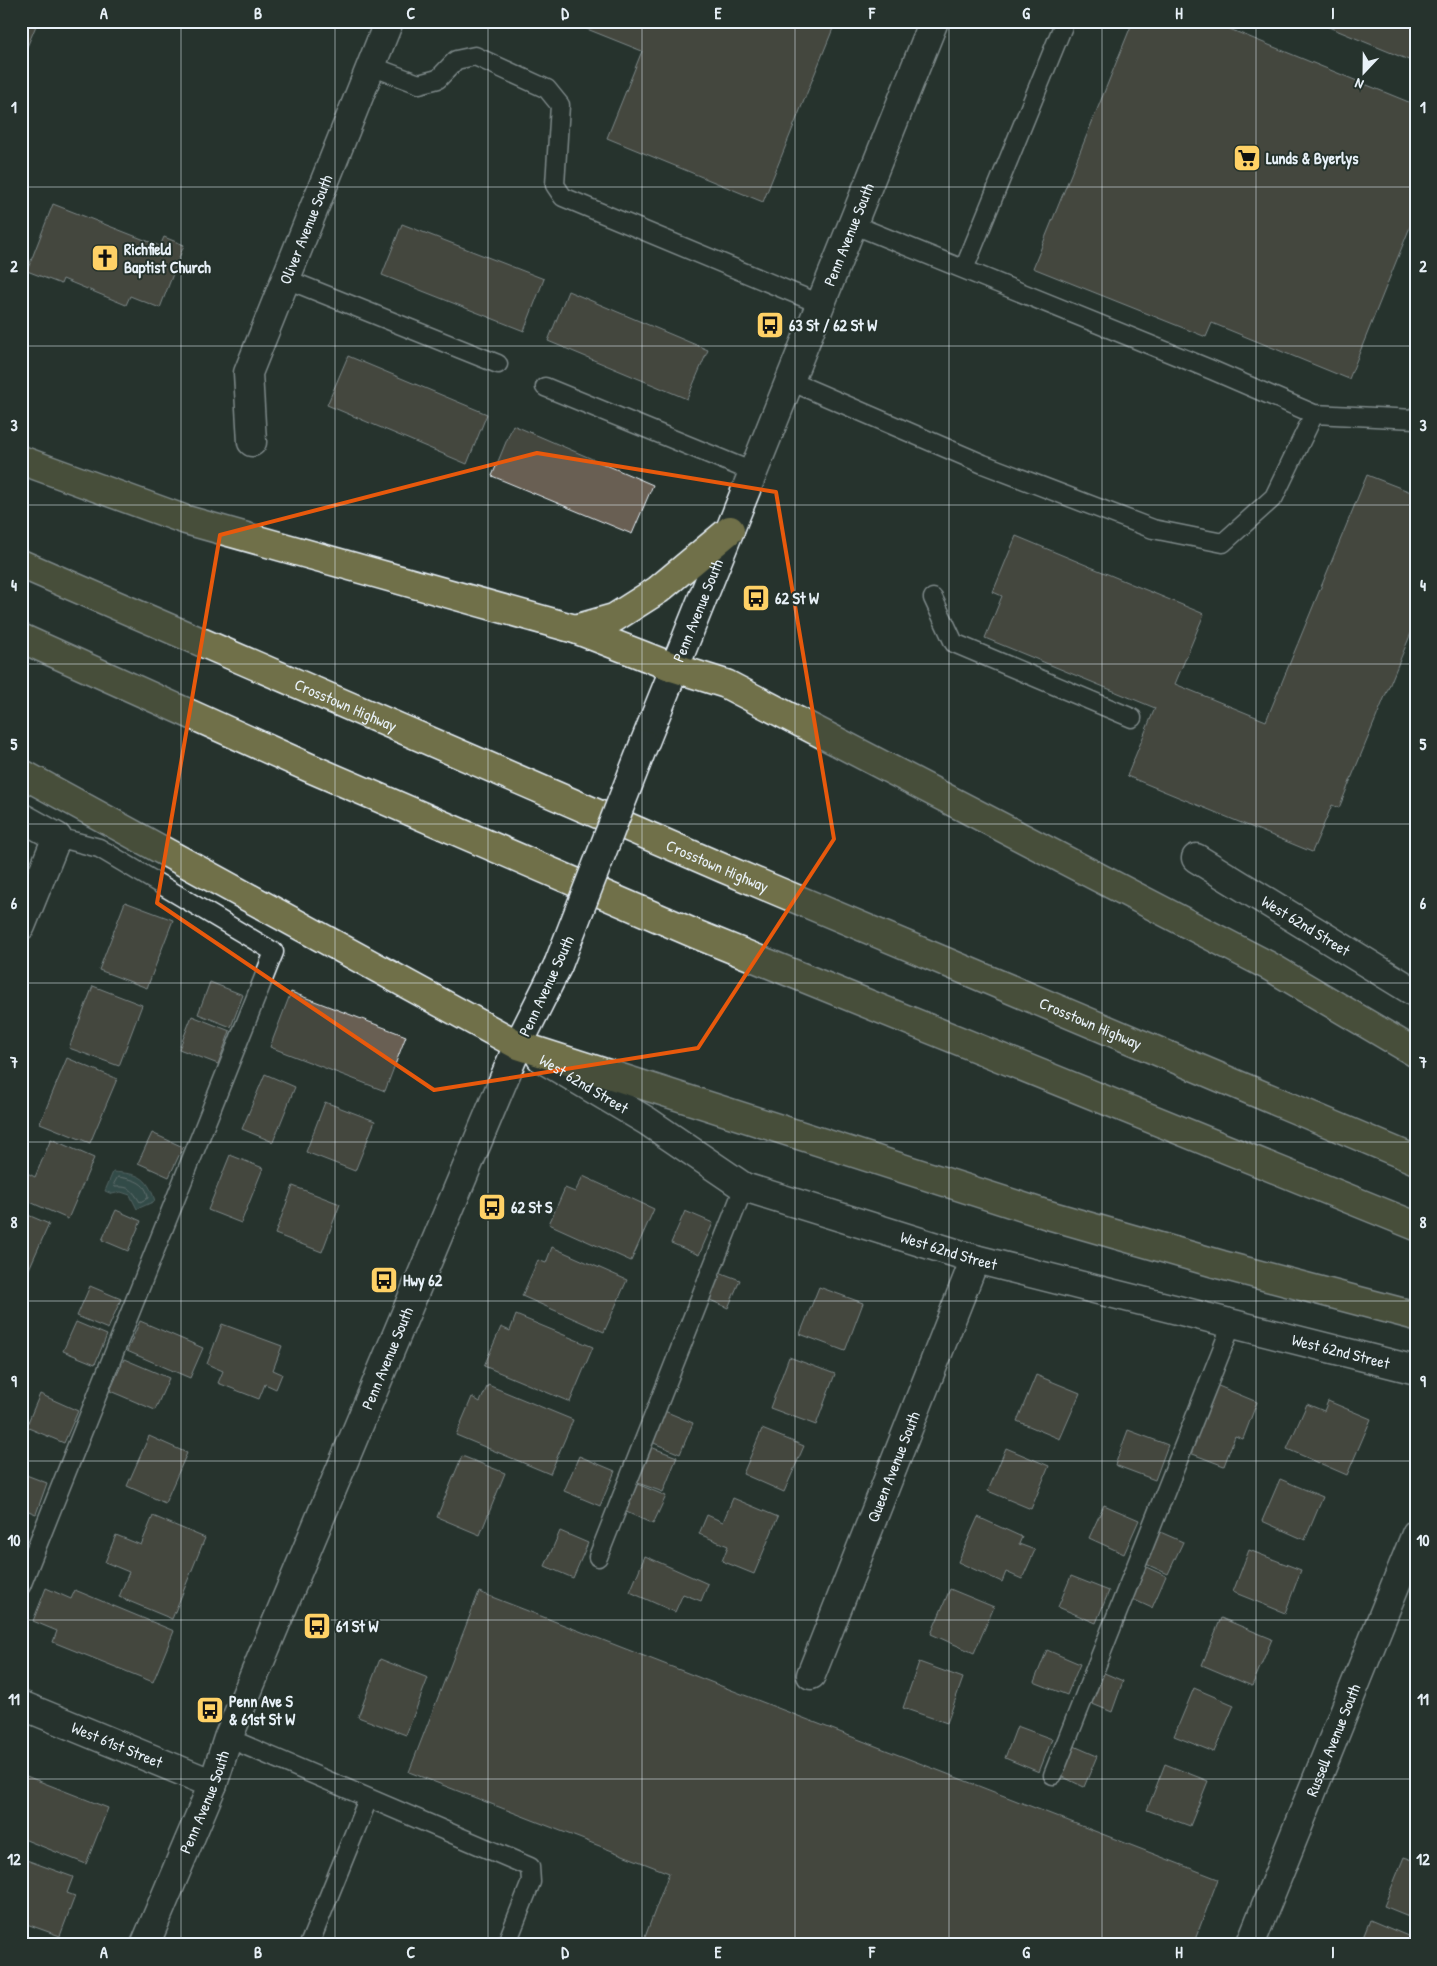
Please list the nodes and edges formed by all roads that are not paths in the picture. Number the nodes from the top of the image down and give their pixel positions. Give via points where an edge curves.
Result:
1 (389, 21) edge
2 (934, 21) edge
3 (1065, 21) edge
4 (371, 66) junction
5 (852, 224) junction
6 (964, 268) junction
7 (286, 280) junction
8 (820, 304) junction
9 (498, 364) dead end
10 (790, 381) junction
11 (545, 387) dead end
12 (1314, 414) junction
13 (1416, 416) edge
14 (252, 442) dead end
15 (21, 460) edge
16 (753, 472) junction
17 (730, 530) junction
18 (21, 564) edge
19 (933, 598) dead end
20 (575, 629) junction
21 (21, 638) edge
22 (675, 668) junction
23 (1132, 718) dead end
24 (21, 773) edge
25 (21, 817) edge
26 (57, 837) junction
27 (1196, 858) dead end
28 (21, 926) edge
29 (1416, 993) edge
30 (518, 1045) junction
31 (1416, 1053) edge
32 (1416, 1160) edge
33 (744, 1187) junction
34 (1416, 1226) edge
35 (976, 1259) junction
36 (1416, 1316) edge
37 (1232, 1324) junction
38 (1416, 1370) edge
39 (1416, 1534) edge
40 (598, 1557) dead end
41 (21, 1586) edge
42 (811, 1675) dead end
43 (21, 1705) edge
44 (228, 1738) junction
45 (1053, 1774) dead end
46 (213, 1784) junction
47 (368, 1799) junction
48 (145, 1945) edge
49 (308, 1945) edge
50 (506, 1945) edge
51 (1250, 1945) edge

1 - 4 street, Oliver Avenue South
2 - 5 street, Penn Avenue South
3 - 6 lane
4 - 7 street, Oliver Avenue South
4 - 8 lane via 419,84 438,79 456,60 475,56 547,88 560,105 555,185 563,197
5 - 6 lane
5 - 8 street, Penn Avenue South
6 - 12 lane
7 - 9 lane
7 - 14 street, Oliver Avenue South via 248,373
8 - 10 street, Penn Avenue South
10 - 12 lane via 983,464 1153,530 1223,543 1274,497
10 - 16 street, Penn Avenue South
11 - 16 lane
12 - 13 lane via 1414,419
15 - 20 highway via 186,520
16 - 17 street, Penn Avenue South
17 - 20 highway via 658,590 614,618
17 - 22 street, Penn Avenue South
18 - 32 highway, Crosstown Highway via 726,869
19 - 23 lane via 954,643
20 - 22 highway
21 - 34 highway via 310,768 698,935
22 - 30 street, Penn Avenue South, bridge via 558,965
22 - 31 highway via 726,684 1269,966
24 - 30 highway
25 - 26 street
26 - 28 street
26 - 41 lane via 99,848 274,952
27 - 29 street, West 62nd Street
30 - 33 street, West 62nd Street via 647,1121
30 - 36 highway via 1046,1214
30 - 44 street, Penn Avenue South
33 - 35 street, West 62nd Street
33 - 40 lane
35 - 37 street, West 62nd Street
35 - 42 street, Queen Avenue South
37 - 38 street, West 62nd Street
37 - 45 lane
39 - 51 street, Russell Avenue South
43 - 46 street, West 61st Street
44 - 46 street, Penn Avenue South
44 - 47 lane
46 - 48 street, Penn Avenue South
47 - 49 lane
47 - 50 lane via 530,1868 531,1882

